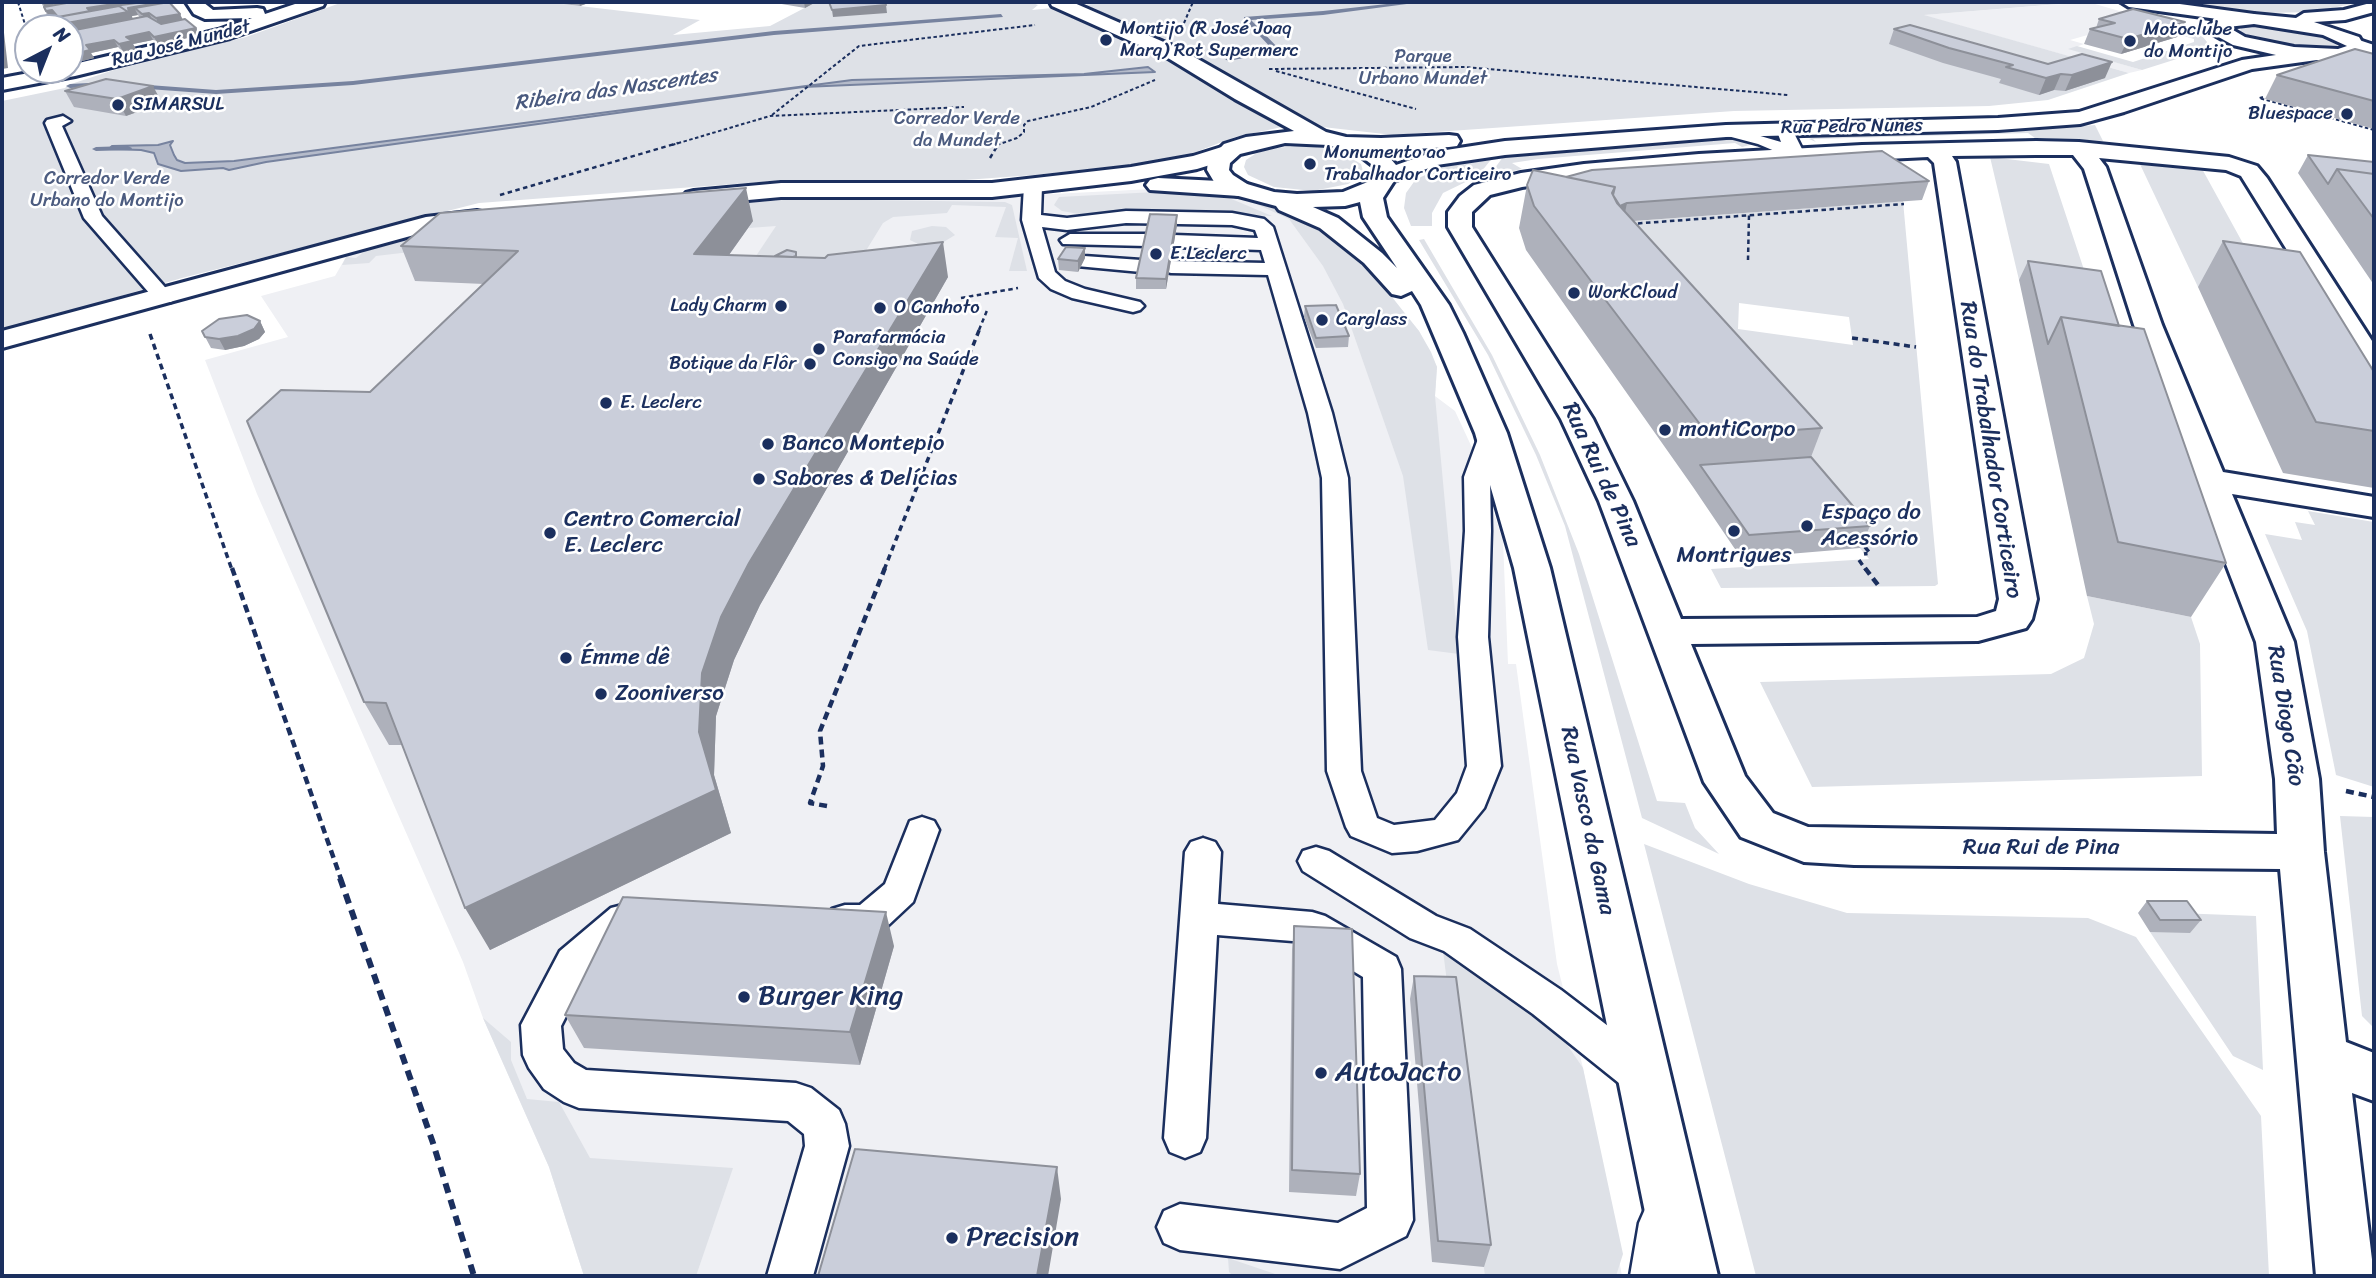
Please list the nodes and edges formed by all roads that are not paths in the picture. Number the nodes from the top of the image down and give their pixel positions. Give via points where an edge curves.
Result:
1 (194, 2) edge
2 (1058, 2) edge
3 (2126, 2) edge
4 (314, 3) edge
5 (2374, 7) edge
6 (2254, 19) junction
7 (2274, 20) junction
8 (2374, 23) edge
9 (2223, 33) junction
10 (2354, 42) junction
11 (2374, 51) edge
12 (2317, 55) junction
13 (2374, 64) edge
14 (2, 85) edge
15 (1242, 95) junction
16 (63, 121) dead end
17 (1338, 141) junction
18 (1794, 142) junction
19 (2079, 149) junction
20 (1230, 151) junction
21 (1935, 151) junction
22 (1382, 181) junction
23 (1034, 186) junction
24 (1239, 189) junction
25 (1272, 199) junction
26 (670, 200) edge
27 (504, 215) edge
28 (1033, 228) junction
29 (1147, 240) edge
30 (1174, 241) edge
31 (1040, 256) junction
32 (1273, 257) junction
33 (1141, 266) edge
34 (1171, 267) edge
35 (164, 298) junction
36 (1133, 306) dead end
37 (2, 341) edge
38 (2374, 366) edge
39 (1464, 373) junction
40 (1491, 433) junction
41 (2210, 480) junction
42 (2374, 507) edge
43 (1670, 632) junction
44 (922, 830) dead end
45 (1203, 852) dead end
46 (2301, 852) junction
47 (1317, 861) dead end
48 (667, 912) edge
49 (1198, 918) junction
50 (814, 919) edge
51 (2323, 1057) junction
52 (2374, 1076) edge
53 (1644, 1078) junction
54 (1185, 1138) dead end
55 (1668, 1189) junction
56 (1180, 1227) dead end
57 (790, 1276) edge
58 (1653, 1276) edge
59 (1688, 1276) edge
60 (2346, 1276) edge

1 - 4 street via 214,22
2 - 15 street via 1175,54
3 - 6 street
3 - 9 street
4 - 14 street, Rua José Mundet via 212,37
5 - 7 street via 2345,15
6 - 7 street
6 - 9 street via 2224,22 2218,26
7 - 10 street via 2321,29
8 - 10 street via 2354,32
9 - 12 street, Rua Pedro Nunes via 2274,50
9 - 17 street, Rua Pedro Nunes via 2229,47 2222,54 2044,110 1748,118 1412,144
10 - 11 street
10 - 12 street, Rua Pedro Nunes via 2357,48 2351,52
12 - 13 street
12 - 18 street, Rua Pedro Nunes via 2249,64 2080,118
15 - 17 street via 1299,127
15 - 20 street via 1257,128
16 - 35 lane via 53,123 93,218
17 - 20 street via 1265,139
17 - 22 street via 1379,158 1386,167
18 - 21 street, Rua Rui de Pina
18 - 22 street, Rua Pedro Nunes via 1726,131 1483,150 1433,159
18 - 43 street, Rua Rui de Pina via 1521,180 1482,190 1460,212 1460,227 1577,419
19 - 21 street, Rua Rui de Pina
19 - 38 street, Rua Rui de Pina via 2229,164 2249,171
19 - 41 street, Rua Diogo Cão via 2095,167 2148,325
20 - 23 street via 1197,162
20 - 24 street via 1219,160 1218,170
21 - 43 street, Rua do Trabalhador Corticeiro via 1945,162 2018,599 2013,619 1978,629
22 - 25 street, Rua Pedro Nunes via 1345,198
22 - 39 street, Rua Vasco da Gama via 1371,198 1375,217 1435,304
23 - 24 street via 1205,185
23 - 26 street via 934,192 781,190
23 - 28 lane
24 - 25 street
25 - 39 street, Rua Vasco da Gama via 1329,223 1373,258
27 - 35 street via 435,222
28 - 29 lane via 1055,239
28 - 31 lane
28 - 32 lane via 1126,216 1232,219 1264,227
30 - 32 lane
31 - 33 lane
31 - 36 lane via 1046,274 1058,285
32 - 34 lane
32 - 40 lane via 1335,478 1344,771 1363,827 1392,839 1446,831 1472,799 1484,766 1473,637 1477,477
35 - 37 street
39 - 40 street, Rua Vasco da Gama
40 - 53 street, Rua Vasco da Gama via 1532,568
41 - 42 street
41 - 46 street, Rua Diogo Cão via 2275,642 2297,779
43 - 46 street, Rua Rui de Pina via 1726,782 1757,825 1804,844
44 - 50 lane via 900,892 886,907 868,921
45 - 49 lane
46 - 51 street, Rua Diogo Cão
47 - 53 lane via 1423,927 1457,940 1548,1002
48 - 57 lane via 624,919 574,962 541,1025 542,1055 559,1076 579,1088 796,1102 824,1124 827,1146
49 - 54 lane
49 - 56 lane via 1312,927 1382,969 1390,1220 1340,1246
51 - 52 street
51 - 60 street, Rua Diogo Cão
53 - 55 street, Rua Vasco da Gama
55 - 58 lane
55 - 59 street, Rua Vasco da Gama

